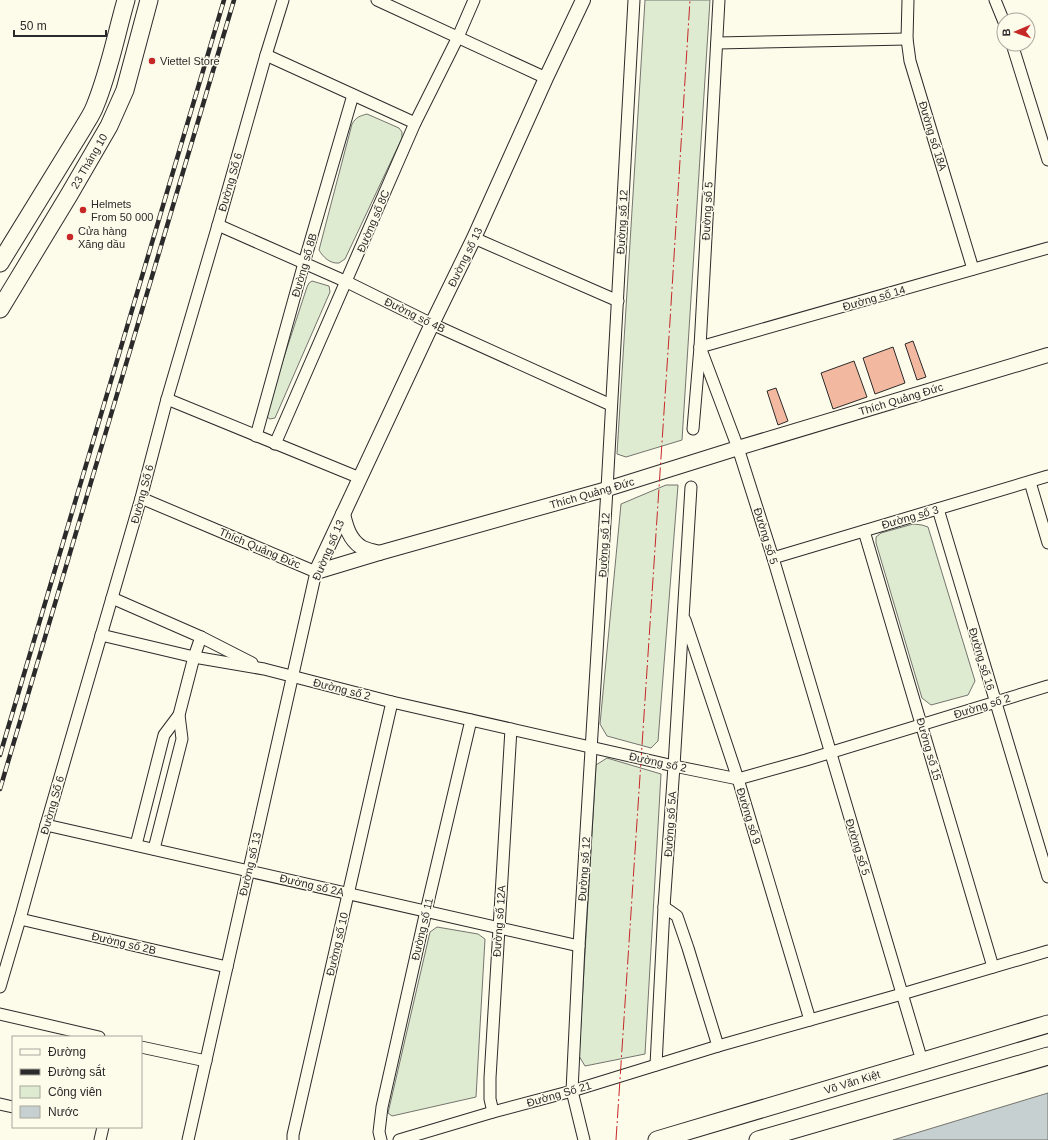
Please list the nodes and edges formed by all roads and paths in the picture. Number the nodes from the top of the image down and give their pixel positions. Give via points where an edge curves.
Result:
1 (126, 0) edge
2 (149, 0) edge
3 (283, 0) edge
4 (377, 0) edge
5 (474, 0) edge
6 (582, 0) edge
7 (634, 0) edge
8 (719, 0) edge
9 (908, 0) edge
10 (995, 0) edge
11 (1000, 12) edge
12 (458, 37) junction
13 (907, 39) junction
14 (717, 43) junction
15 (1014, 52) edge
16 (266, 55) junction
17 (546, 78) junction
18 (353, 95) junction
19 (415, 123) junction
20 (1048, 160) edge
21 (218, 225) junction
22 (474, 238) junction
23 (1048, 248) edge
24 (0, 263) edge
25 (304, 263) junction
26 (973, 269) junction
27 (346, 282) junction
28 (3, 299) edge
29 (618, 301) junction
30 (432, 324) junction
31 (700, 347) junction
32 (1048, 355) edge
33 (167, 399) junction
34 (611, 405) junction
35 (694, 429) dead end
36 (256, 436) junction
37 (275, 444) junction
38 (738, 448) junction
39 (1048, 476) edge
40 (360, 478) junction
41 (1030, 482) junction
42 (691, 487) dead end
43 (607, 489) junction
44 (141, 498) junction
45 (938, 509) junction
46 (343, 514) junction
47 (864, 531) junction
48 (1048, 542) edge
49 (379, 553) junction
50 (772, 558) junction
51 (316, 572) junction
52 (112, 598) junction
53 (683, 613) junction
54 (101, 635) junction
55 (201, 637) junction
56 (194, 657) junction
57 (264, 669) junction
58 (292, 677) junction
59 (1048, 686) edge
60 (392, 702) junction
61 (995, 702) junction
62 (179, 715) junction
63 (471, 720) junction
64 (922, 725) junction
65 (511, 729) junction
66 (592, 747) junction
67 (830, 752) junction
68 (674, 766) junction
69 (738, 779) junction
70 (46, 825) junction
71 (136, 845) junction
72 (154, 849) junction
73 (249, 871) junction
74 (1048, 877) edge
75 (348, 893) junction
76 (664, 907) junction
77 (426, 911) junction
78 (20, 919) junction
79 (499, 927) junction
80 (579, 946) junction
81 (1048, 951) edge
82 (227, 967) junction
83 (993, 967) junction
84 (0, 987) edge
85 (902, 994) junction
86 (0, 1014) edge
87 (810, 1020) junction
88 (1048, 1024) edge
89 (95, 1036) edge
90 (142, 1046) edge
91 (718, 1046) junction
92 (1048, 1056) edge
93 (206, 1061) junction
94 (922, 1061) junction
95 (656, 1065) junction
96 (572, 1090) junction
97 (0, 1104) edge
98 (12, 1107) edge
99 (493, 1112) junction
100 (188, 1140) edge
101 (293, 1140) edge
102 (381, 1140) edge
103 (399, 1140) edge
104 (584, 1140) edge
105 (657, 1140) edge
106 (758, 1140) edge

1 - 24 main road, 23 Tháng 10 via 106,75 94,108
2 - 28 main road, 23 Tháng 10 via 125,90 109,126
3 - 16 street, Đường Số 6
4 - 12 street
5 - 12 street, Đường số 8C
6 - 17 street, Đường số 13
7 - 29 street, Đường số 12
8 - 14 street, Đường số 5
9 - 13 street, Đường số 18A
10 - 11 street
12 - 17 street
12 - 19 street, Đường số 8C
13 - 14 street
13 - 26 street, Đường số 18A via 910,61
14 - 31 street, Đường số 5
15 - 20 street
16 - 18 street
16 - 21 street, Đường Số 6
17 - 22 street, Đường số 13
18 - 19 street
18 - 25 street, Đường số 8B
19 - 27 street, Đường số 8C
21 - 25 street, Đường số 4B
21 - 33 street, Đường Số 6
22 - 29 street
22 - 30 street, Đường số 13
23 - 26 street, Đường số 14
25 - 27 street, Đường số 4B
25 - 36 street, Đường số 8B
26 - 31 street, Đường số 14
27 - 30 street, Đường số 4B
27 - 37 street, Đường số 8C
29 - 34 street, Đường số 12
30 - 34 street, Đường số 4B
30 - 40 street, Đường số 13
31 - 35 street
31 - 38 street, Đường số 5
32 - 38 street, Thích Quảng Đức
33 - 36 street
33 - 44 street, Đường Số 6
34 - 43 street, Đường số 12
36 - 37 street
37 - 40 street
38 - 43 street, Thích Quảng Đức
38 - 50 street, Đường số 5
39 - 41 street, Đường số 3
40 - 46 street, Đường số 13
41 - 45 street, Đường số 3
41 - 48 street
42 - 53 street, Đường số 5A
43 - 49 street, Thích Quảng Đức
43 - 66 street, Đường số 12
44 - 51 street, Thích Quảng Đức
44 - 52 street, Đường Số 6
45 - 47 street, Đường số 3
45 - 61 street, Đường số 16
46 - 49 street via 347,530 353,539 361,547
46 - 51 street, Đường số 13
47 - 50 street, Đường số 3
47 - 64 street, Đường số 15
49 - 51 street, Thích Quảng Đức
50 - 67 street, Đường số 5
51 - 58 street, Đường số 13
52 - 54 street, Đường Số 6
52 - 55 street, Đường số 2
53 - 68 street, Đường số 5A
53 - 69 street, Đường số 9
54 - 56 street, Đường số 2
54 - 70 street, Đường Số 6
55 - 56 street
55 - 57 street, Đường số 2
56 - 57 street, Đường số 2
56 - 62 street
57 - 58 street, Đường số 2
58 - 60 street, Đường số 2
58 - 73 street, Đường số 13
59 - 61 street, Đường số 2
60 - 63 street, Đường số 2
60 - 75 street, Đường số 10
61 - 64 street, Đường số 2
61 - 74 street, Đường số 16
62 - 71 street via 164,735
62 - 72 street via 182,739
63 - 65 street, Đường số 2
63 - 77 street, Đường số 11
64 - 67 street, Đường số 2
64 - 83 street, Đường số 15
65 - 66 street, Đường số 2
65 - 79 street, Đường số 12A
66 - 68 street, Đường số 2
66 - 80 street, Đường số 12
67 - 69 street, Đường số 2
67 - 85 street, Đường số 5
68 - 69 street, Đường số 2
68 - 76 street, Đường số 5A
69 - 87 street, Đường số 9
70 - 71 street, Đường số 2A
70 - 78 street, Đường Số 6
71 - 72 street, Đường số 2A
72 - 73 street, Đường số 2A
73 - 75 street, Đường số 2A
73 - 82 street, Đường số 13
75 - 77 street, Đường số 2A
75 - 101 street, Đường số 10
76 - 91 street via 677,916
76 - 95 street, Đường số 5A
77 - 79 street, Đường số 2A
77 - 102 street, Đường số 11 via 382,1107 379,1132
78 - 82 street, Đường số 2B
78 - 84 street, Đường Số 6
79 - 80 street, Đường số 2A
79 - 99 street, Đường số 12A via 490,1078
80 - 96 street, Đường số 12
81 - 83 street, Đường Số 21
82 - 93 street, Đường số 13
83 - 85 street, Đường Số 21
85 - 87 street, Đường Số 21
85 - 94 street, Đường số 5
86 - 89 street
87 - 91 street, Đường Số 21
88 - 94 main road, Võ Văn Kiệt
90 - 93 street
91 - 95 street, Đường Số 21
92 - 106 main road
93 - 100 street, Đường số 13
94 - 105 main road, Võ Văn Kiệt
95 - 96 street, Đường Số 21
96 - 99 street, Đường Số 21
96 - 104 street, Đường số 12
97 - 98 street
99 - 103 street, Đường Số 21

